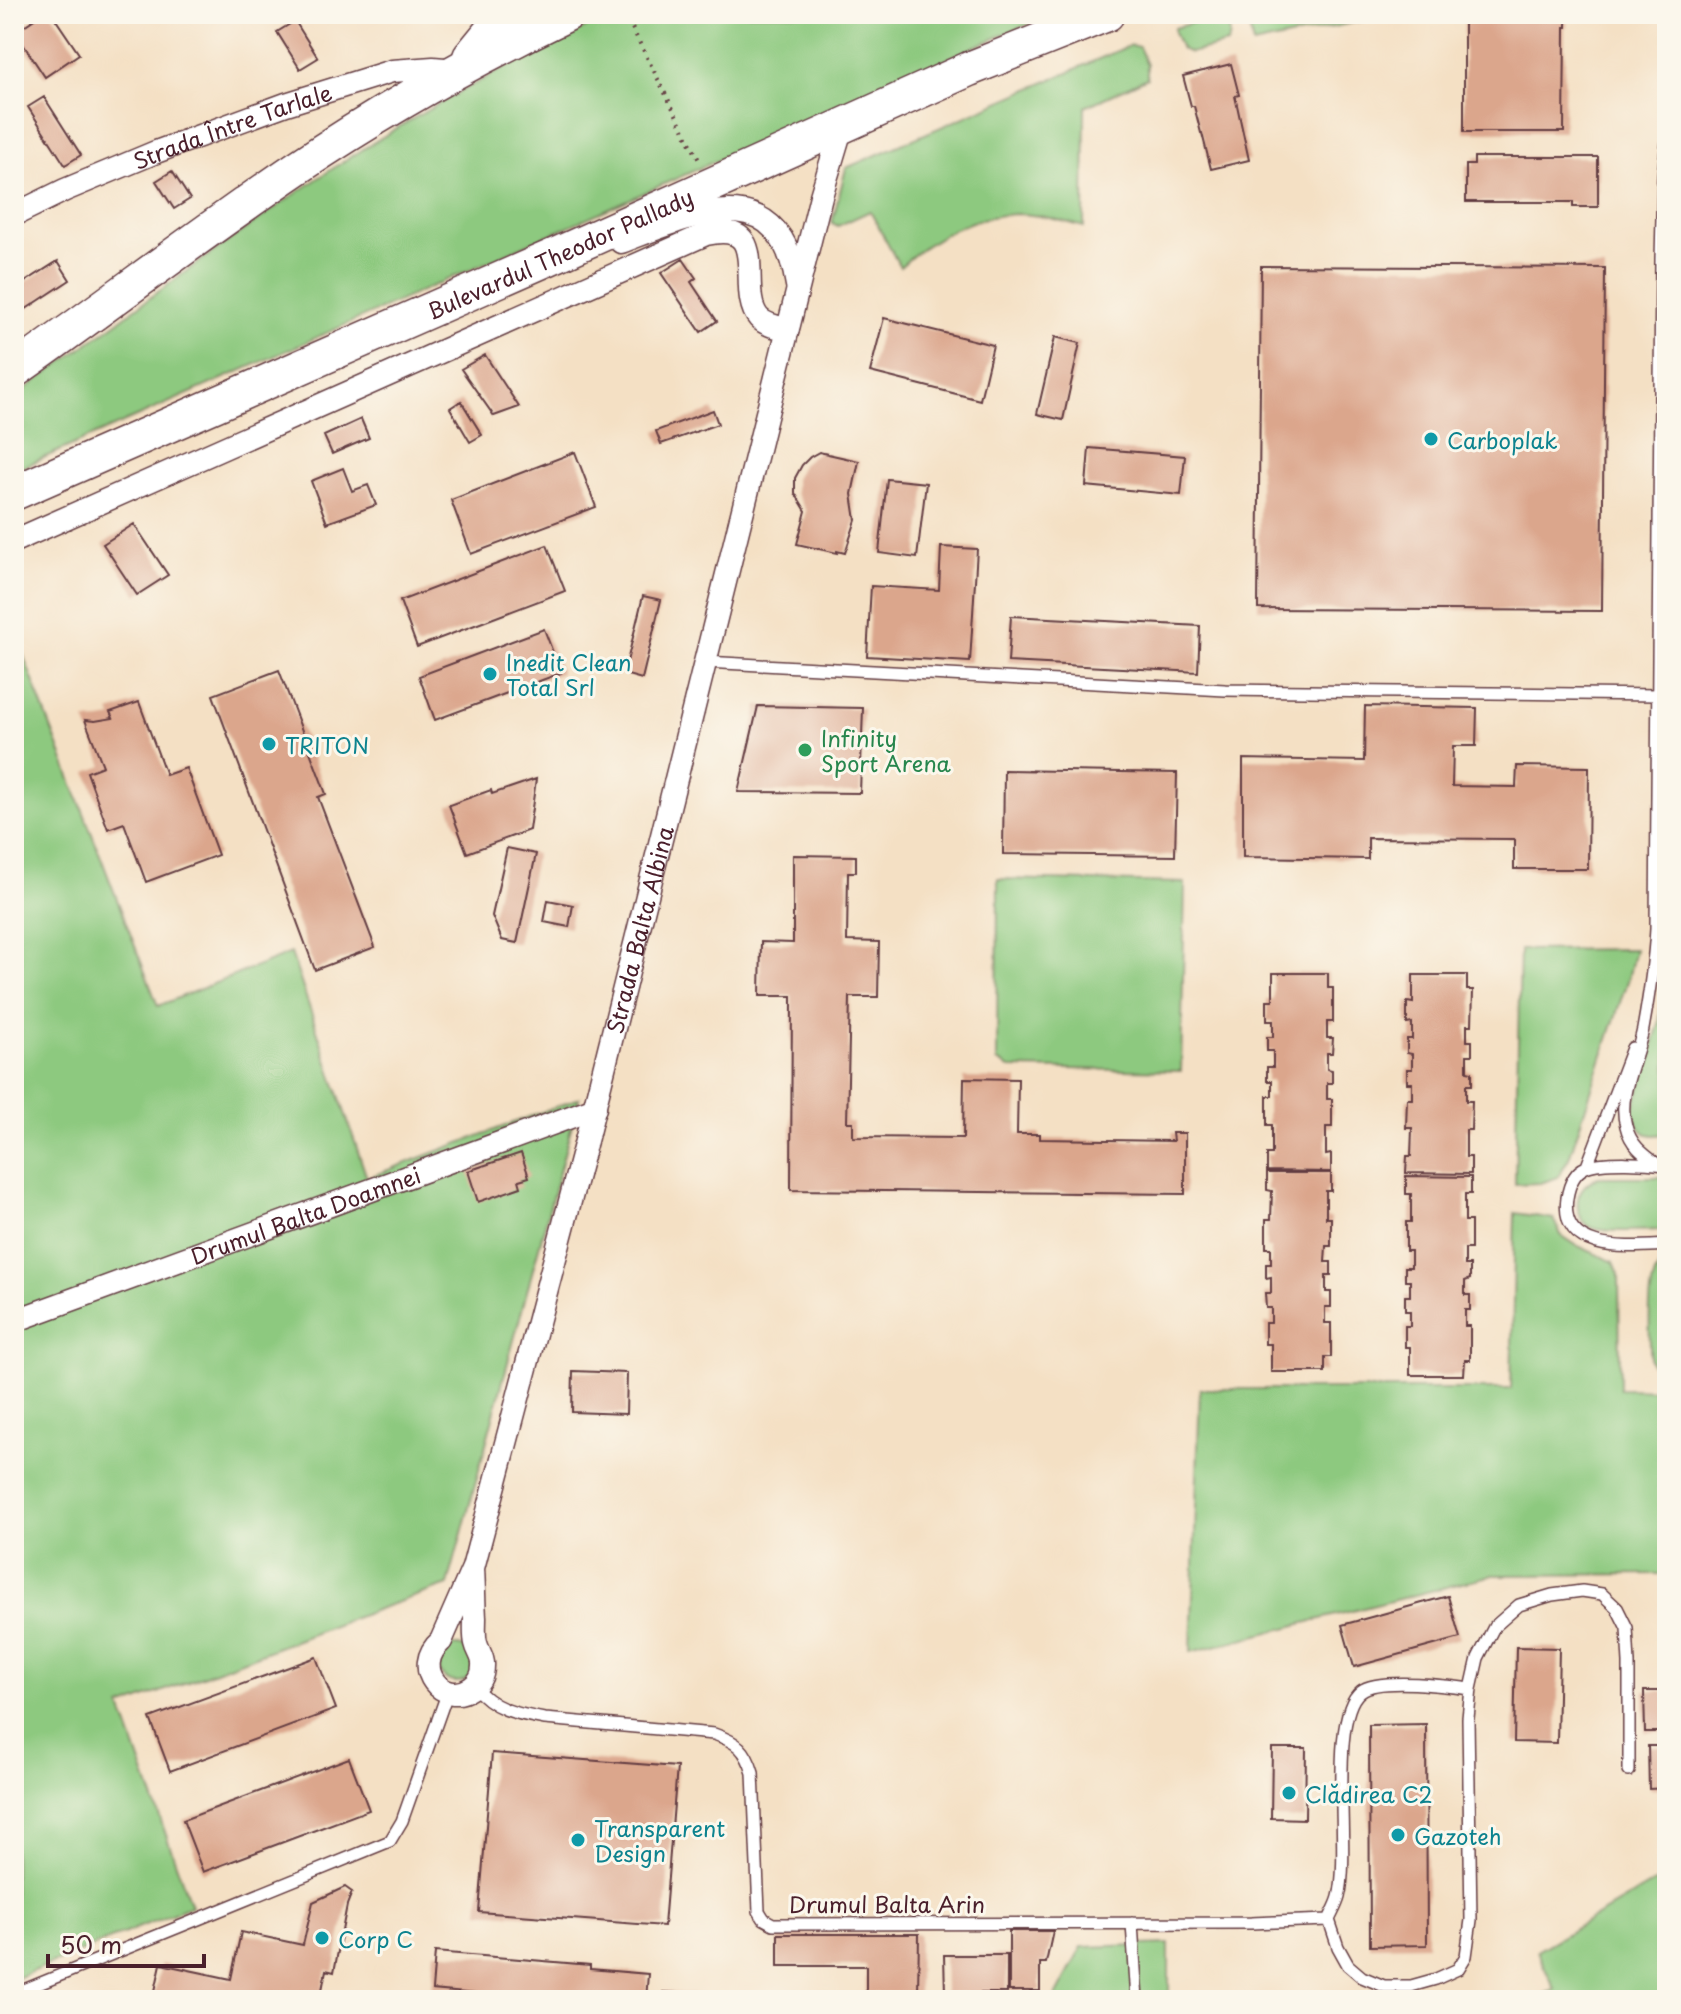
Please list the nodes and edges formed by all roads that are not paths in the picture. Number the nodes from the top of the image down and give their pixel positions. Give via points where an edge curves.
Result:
1 (505, 14) edge
2 (567, 14) edge
3 (1107, 14) edge
4 (458, 70) junction
5 (842, 126) junction
6 (1667, 141) edge
7 (14, 215) edge
8 (558, 254) junction
9 (798, 290) junction
10 (788, 329) junction
11 (14, 371) edge
12 (14, 493) edge
13 (14, 541) edge
14 (705, 662) junction
15 (1658, 695) junction
16 (1645, 1014) junction
17 (595, 1108) junction
18 (1662, 1165) edge
19 (1587, 1166) junction
20 (1667, 1245) edge
21 (14, 1321) edge
22 (473, 1568) junction
23 (441, 1641) junction
24 (476, 1645) junction
25 (474, 1686) junction
26 (1471, 1689) junction
27 (448, 1691) junction
28 (1629, 1771) dead end
29 (1329, 1920) junction
30 (1132, 1923) junction
31 (14, 1994) edge
32 (1137, 2000) edge

1 - 4 main road
2 - 4 main road
3 - 5 main road, Bulevardul Theodor Pallady
4 - 7 street, Strada Între Tarlale via 392,71 286,104 107,171
4 - 11 main road via 297,168
5 - 8 main road, Bulevardul Theodor Pallady
5 - 9 street, Strada Balta Albina
6 - 15 lane via 1661,243
8 - 9 street, Strada Balta Albina via 601,249 677,221 735,210 766,222 783,240
8 - 12 main road, Bulevardul Theodor Pallady
9 - 10 street, Strada Balta Albina
10 - 13 street via 772,326 755,311 745,245 732,234 706,234
10 - 14 street, Strada Balta Albina
14 - 15 lane via 1225,690
14 - 17 street, Strada Balta Albina
15 - 16 lane via 1657,917
16 - 18 lane via 1624,1116 1633,1142
16 - 19 lane
17 - 21 street, Drumul Balta Doamnei
17 - 22 street, Strada Balta Albina
18 - 19 lane
19 - 20 lane via 1568,1192 1567,1217 1578,1235 1603,1244
22 - 23 street, Strada Balta Albina
22 - 24 street, Strada Balta Albina
23 - 24 street via 459,1637
23 - 27 street, Strada Balta Albina via 430,1655 429,1673
24 - 25 street, Strada Balta Albina via 483,1662
25 - 27 street
25 - 30 lane, Drumul Balta Arin via 492,1704 519,1714 730,1740 749,1758 753,1773 759,1911 773,1924
26 - 28 lane via 1478,1658 1494,1627 1519,1605 1582,1591 1602,1594 1627,1628
26 - 29 lane via 1387,1684 1362,1689 1350,1704 1343,1730 1342,1870
26 - 29 lane via 1471,1920 1466,1956 1458,1969 1436,1979 1384,1986 1348,1965
27 - 31 lane via 390,1841
29 - 30 lane, Drumul Balta Arin
30 - 32 lane

